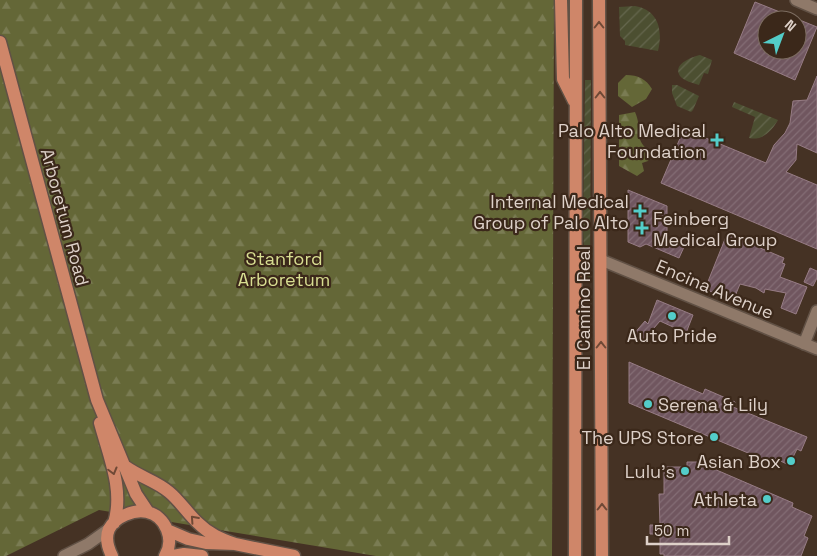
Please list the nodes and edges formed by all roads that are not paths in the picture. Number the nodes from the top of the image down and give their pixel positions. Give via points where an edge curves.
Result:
1 (561, 0) edge
2 (576, 0) edge
3 (599, 0) edge
4 (796, 0) edge
5 (817, 9) edge
6 (1, 47) edge
7 (576, 103) junction
8 (601, 260) junction
9 (817, 311) edge
10 (804, 344) junction
11 (817, 350) edge
12 (97, 400) junction
13 (126, 467) junction
14 (148, 512) junction
15 (111, 526) junction
16 (167, 530) junction
17 (235, 544) junction
18 (64, 556) edge
19 (112, 556) edge
20 (165, 556) edge
21 (173, 556) edge
22 (202, 556) edge
23 (294, 556) edge
24 (575, 556) edge
25 (602, 556) edge

1 - 7 main road via 563,79
2 - 7 main road, El Camino Real
8 -> 3 main road, El Camino Real
4 - 5 street
6 - 12 main road, Arboretum Road
7 - 24 main road, El Camino Real
8 - 10 street, Encina Avenue
25 -> 8 main road, El Camino Real
9 - 10 street
10 - 11 street, Encina Avenue
12 - 13 main road, Arboretum Road
12 -> 15 main road, Arboretum Road via 98,416 118,492 118,509
13 - 14 main road, Arboretum Road via 136,494
17 -> 13 main road via 208,532 170,493
14 - 15 main road via 130,513
14 - 16 main road, Arboretum Road
15 - 18 street via 96,539
15 - 19 main road, Arboretum Road via 108,542
16 - 17 main road via 206,543
16 - 20 main road via 169,544
17 - 23 main road
21 - 22 main road

